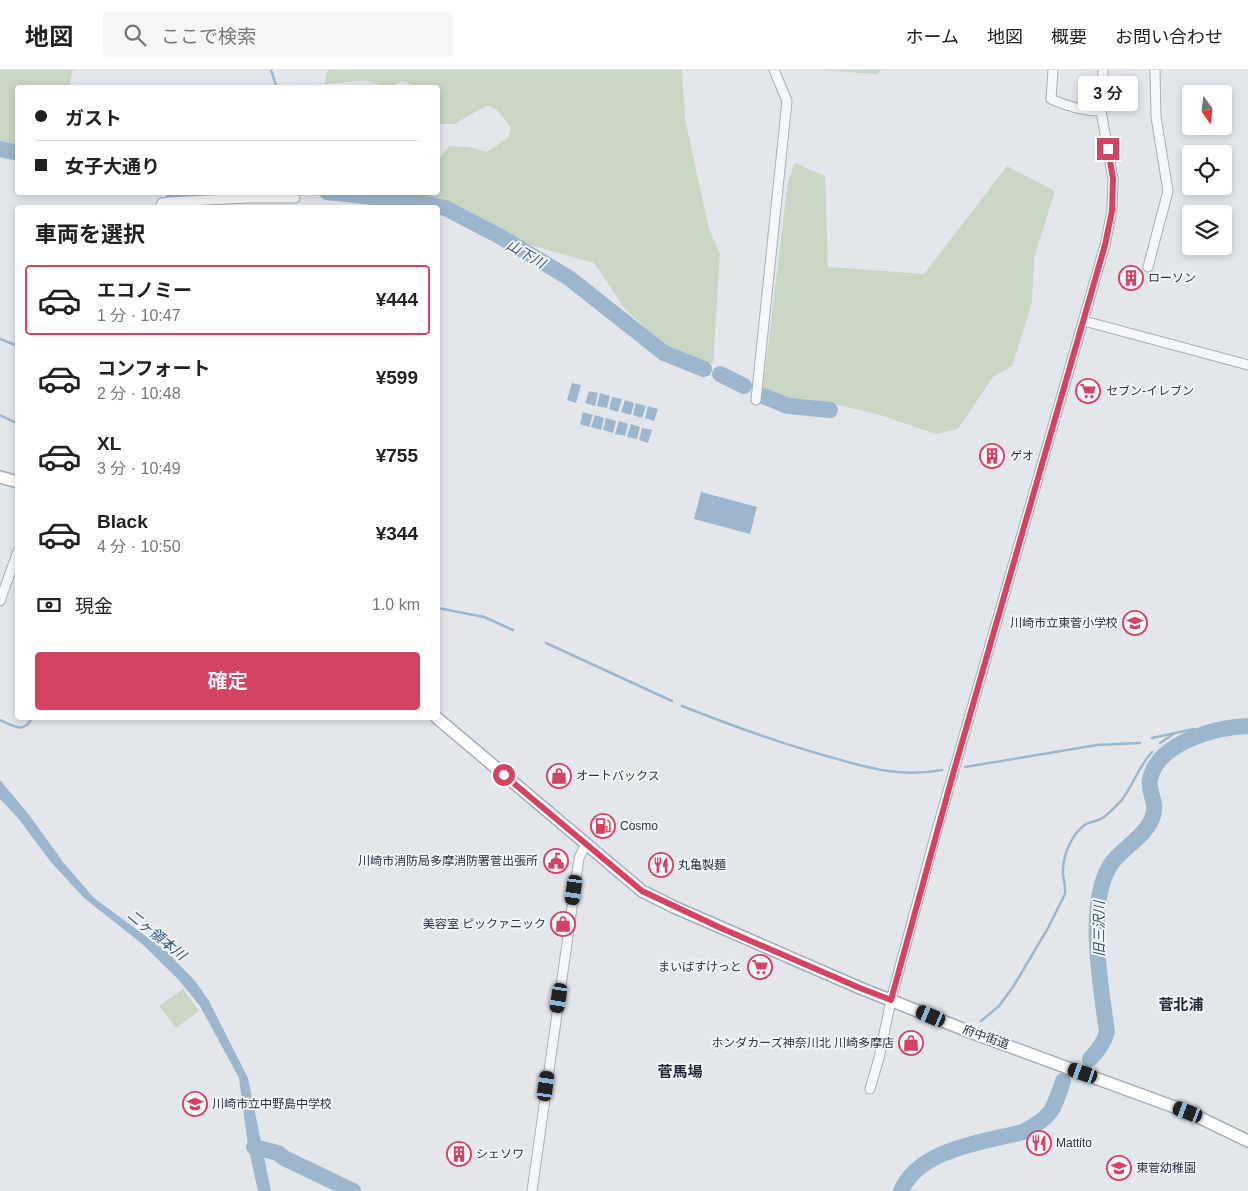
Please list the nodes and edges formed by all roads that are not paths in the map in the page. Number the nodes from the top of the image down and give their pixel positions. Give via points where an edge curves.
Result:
1 (774, 70) edge
2 (1053, 70) edge
3 (1103, 70) edge
4 (1155, 70) edge
5 (1101, 111) junction
6 (295, 198) dead end
7 (161, 205) edge
8 (1148, 267) dead end
9 (1084, 321) junction
10 (1248, 365) edge
11 (756, 400) dead end
12 (0, 477) edge
13 (15, 481) edge
14 (15, 559) edge
15 (0, 601) edge
16 (440, 720) edge
17 (586, 844) junction
18 (891, 1000) junction
19 (870, 1089) dead end
20 (1248, 1141) edge
21 (532, 1191) edge

1 - 11 street via 787,101
2 - 5 street via 1051,99 1073,108
3 - 5 street
4 - 8 street via 1156,117 1168,191
5 - 9 street via 1113,179 1112,211
6 - 7 street via 169,202
9 - 10 street
9 - 18 street via 1015,554
12 - 13 main road
14 - 15 street
16 - 17 main road, 府中街道
17 - 18 main road, 府中街道 via 642,891
17 - 21 street via 579,858
18 - 19 street
18 - 20 main road, 府中街道 via 1188,1112

